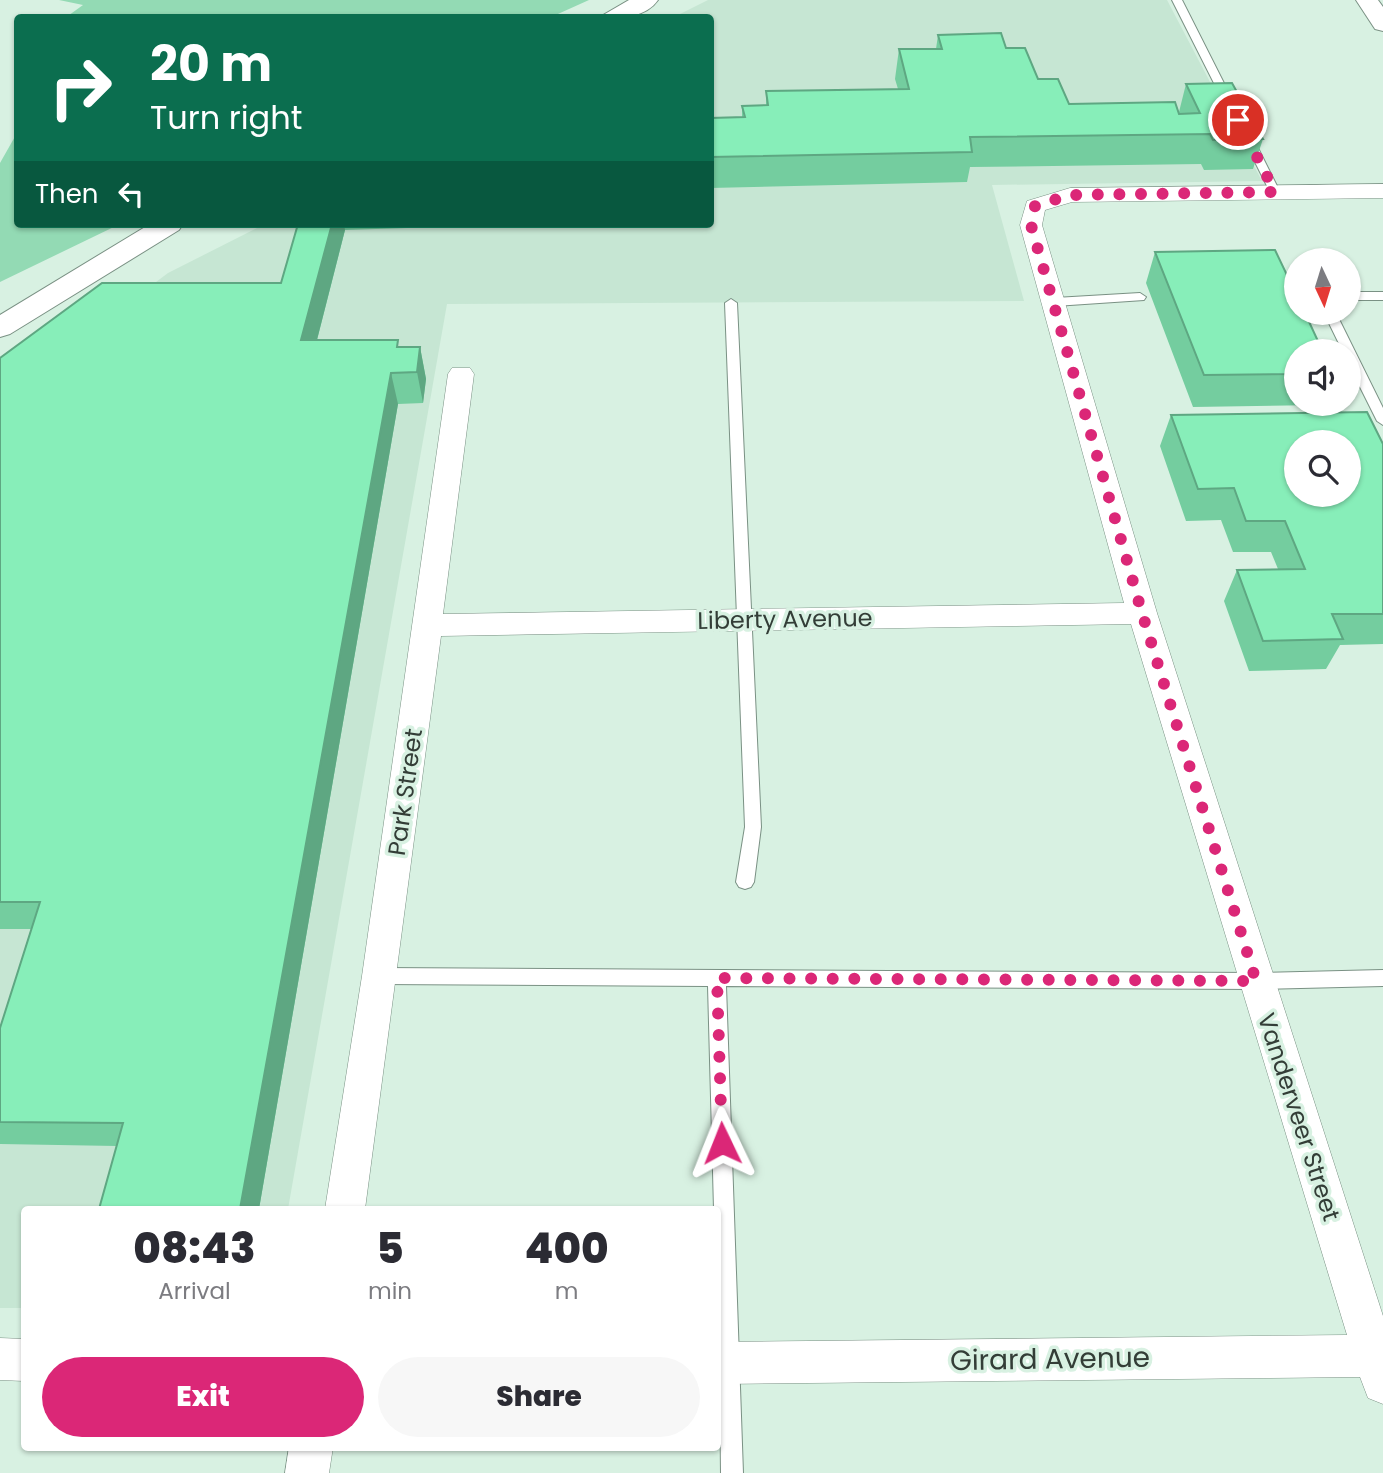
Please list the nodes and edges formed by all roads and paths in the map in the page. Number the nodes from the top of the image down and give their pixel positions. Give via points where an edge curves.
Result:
1 (647, 0) edge
2 (1177, 0) edge
3 (1367, 0) edge
4 (617, 14) edge
5 (1383, 24) edge
6 (1232, 108) edge
7 (1244, 132) edge
8 (1383, 191) edge
9 (1275, 192) junction
10 (162, 228) edge
11 (1362, 296) edge
12 (1383, 296) edge
13 (1140, 297) dead end
14 (1055, 302) junction
15 (730, 303) dead end
16 (0, 328) edge
17 (461, 374) dead end
18 (1361, 376) edge
19 (1383, 421) edge
20 (1142, 613) junction
21 (744, 619) junction
22 (428, 625) junction
23 (745, 882) dead end
24 (380, 976) junction
25 (717, 978) junction
26 (1383, 978) edge
27 (1256, 981) junction
28 (345, 1206) edge
29 (721, 1206) edge
30 (721, 1235) edge
31 (0, 1359) edge
32 (21, 1360) edge
33 (723, 1363) edge
34 (1380, 1365) edge
35 (310, 1451) edge
36 (307, 1473) edge
37 (732, 1473) edge

1 - 4 main road
2 - 6 lane
3 - 5 main road
7 - 9 lane
8 - 9 street
9 - 14 street, Vanderveer Street via 1070,195 1035,206 1031,225
10 - 16 main road
11 - 12 lane
13 - 14 lane
14 - 20 street, Vanderveer Street
15 - 21 lane
17 - 22 street, Park Street
18 - 19 lane
20 - 21 street, Liberty Avenue
20 - 27 street, Vanderveer Street
21 - 22 street, Liberty Avenue
21 - 23 lane via 753,827
22 - 24 street, Park Street
24 - 25 lane
24 - 28 street, Park Street
25 - 27 lane
25 - 29 lane
26 - 27 lane
27 - 34 street, Vanderveer Street
30 - 33 lane
31 - 32 street
33 - 34 street, Girard Avenue
33 - 37 lane
35 - 36 street

